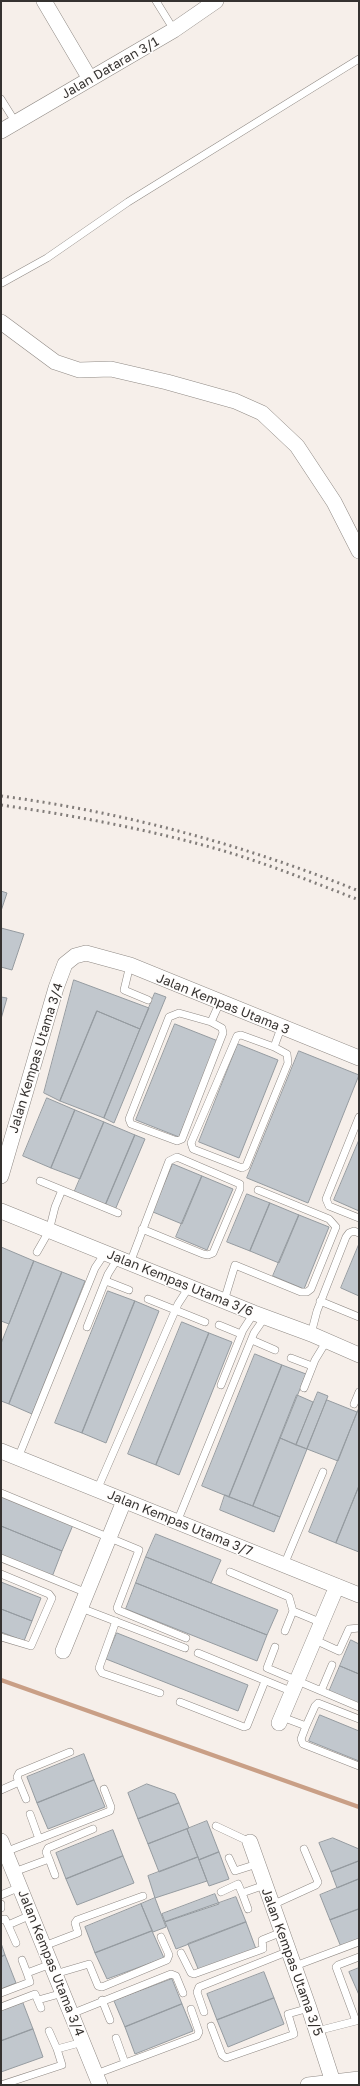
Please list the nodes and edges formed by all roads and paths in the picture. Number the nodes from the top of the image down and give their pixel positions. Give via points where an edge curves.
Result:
1 (44, 1) edge
2 (156, 1) edge
3 (216, 1) edge
4 (174, 30) junction
5 (359, 59) edge
6 (90, 79) junction
7 (1, 99) edge
8 (16, 123) junction
9 (1, 131) edge
10 (1, 283) edge
11 (1, 322) edge
12 (359, 551) edge
13 (86, 953) joint
14 (130, 965) junction
15 (148, 1000) dead end
16 (220, 1002) junction
17 (211, 1022) junction
18 (281, 1028) junction
19 (274, 1047) junction
20 (359, 1058) edge
21 (359, 1117) edge
22 (1, 1176) edge
23 (40, 1181) dead end
24 (62, 1190) junction
25 (258, 1190) dead end
26 (1, 1211) edge
27 (118, 1212) dead end
28 (359, 1218) edge
29 (142, 1229) junction
30 (49, 1231) junction
31 (359, 1233) edge
32 (37, 1252) dead end
33 (118, 1258) junction
34 (106, 1280) junction
35 (189, 1287) junction
36 (129, 1290) dead end
37 (148, 1299) dead end
38 (224, 1301) junction
39 (320, 1301) junction
40 (176, 1310) junction
41 (259, 1315) junction
42 (359, 1317) edge
43 (205, 1322) dead end
44 (219, 1325) dead end
45 (87, 1327) dead end
46 (241, 1334) junction
47 (311, 1334) junction
48 (252, 1340) junction
49 (326, 1342) junction
50 (275, 1350) dead end
51 (359, 1355) edge
52 (291, 1358) dead end
53 (312, 1366) junction
54 (221, 1385) dead end
55 (304, 1388) dead end
56 (359, 1392) edge
57 (354, 1404) dead end
58 (1, 1451) edge
59 (18, 1458) junction
60 (324, 1472) dead end
61 (97, 1490) junction
62 (1, 1494) edge
63 (124, 1501) junction
64 (177, 1522) junction
65 (110, 1538) junction
66 (1, 1558) edge
67 (284, 1565) junction
68 (230, 1572) dead end
69 (1, 1574) edge
70 (337, 1586) junction
71 (358, 1591) edge
72 (87, 1594) junction
73 (82, 1608) junction
74 (293, 1611) junction
75 (116, 1621) junction
76 (322, 1623) junction
77 (359, 1628) edge
78 (285, 1631) dead end
79 (1, 1637) edge
80 (186, 1638) dead end
81 (315, 1640) junction
82 (275, 1647) dead end
83 (185, 1648) dead end
84 (63, 1652) dead end
85 (198, 1653) dead end
86 (332, 1665) dead end
87 (265, 1681) junction
88 (295, 1686) junction
89 (321, 1691) junction
90 (160, 1693) dead end
91 (180, 1702) dead end
92 (359, 1707) edge
93 (359, 1719) edge
94 (281, 1720) joint
95 (306, 1726) junction
96 (70, 1752) dead end
97 (359, 1766) edge
98 (19, 1782) junction
99 (104, 1789) dead end
100 (1, 1790) edge
101 (26, 1799) dead end
102 (30, 1814) dead end
103 (216, 1826) dead end
104 (93, 1829) dead end
105 (39, 1839) junction
106 (250, 1842) joint
107 (3, 1846) edge
108 (304, 1849) dead end
109 (229, 1858) dead end
110 (49, 1859) junction
111 (257, 1864) junction
112 (14, 1872) junction
113 (55, 1875) dead end
114 (265, 1885) junction
115 (20, 1887) junction
116 (221, 1892) dead end
117 (242, 1893) junction
118 (1, 1895) edge
119 (143, 1896) dead end
120 (1, 1904) edge
121 (272, 1905) junction
122 (1, 1908) edge
123 (248, 1909) dead end
124 (31, 1915) junction
125 (1, 1920) edge
126 (8, 1925) junction
127 (282, 1932) junction
128 (161, 1937) dead end
129 (359, 1942) edge
130 (16, 1943) dead end
131 (44, 1946) junction
132 (289, 1951) junction
133 (181, 1953) dead end
134 (359, 1957) edge
135 (22, 1960) dead end
136 (295, 1966) junction
137 (53, 1969) junction
138 (27, 1973) junction
139 (1, 1993) edge
140 (63, 1993) junction
141 (183, 1993) dead end
142 (38, 2000) junction
143 (102, 2000) junction
144 (1, 2007) edge
145 (41, 2008) dead end
146 (309, 2008) junction
147 (191, 2010) dead end
148 (204, 2012) dead end
149 (71, 2014) junction
150 (110, 2020) dead end
151 (357, 2025) edge
152 (211, 2026) dead end
153 (49, 2031) dead end
154 (317, 2031) junction
155 (116, 2038) dead end
156 (83, 2042) junction
157 (57, 2049) junction
158 (125, 2063) junction
159 (359, 2079) edge
160 (98, 2080) edge
161 (333, 2082) junction
162 (1, 2085) edge
163 (311, 2085) edge

1 - 6 street
2 - 4 lane
3 - 4 street, Jalan Dataran 3/1
4 - 6 street, Jalan Dataran 3/1
5 - 10 lane via 128,202 47,258
6 - 8 street, Jalan Dataran 3/1
7 - 8 lane
8 - 9 street, Jalan Dataran 3/1
11 - 12 street via 55,362 79,370 111,369 167,382 235,401 262,412 297,446 334,502
13 - 14 street, Jalan Kempas Utama 3
13 - 22 street, Jalan Kempas Utama 3/4 via 75,956 65,964
14 - 15 lane via 124,990
14 - 16 street, Jalan Kempas Utama 3
16 - 17 lane
16 - 18 street, Jalan Kempas Utama 3
17 - 17 lane via 179,1013 169,1017 129,1119 131,1124 177,1141 182,1140 223,1033 222,1028
18 - 19 lane
18 - 20 street, Jalan Kempas Utama 3
19 - 19 lane via 241,1035 237,1036 191,1143 193,1150 242,1168 246,1166 288,1063 287,1054
21 - 28 lane via 326,1199 329,1206
23 - 24 lane
24 - 27 lane
24 - 30 lane
25 - 38 lane via 329,1219 336,1227 311,1289 307,1292 301,1292 235,1265
26 - 30 street, Jalan Kempas Utama 3/6
29 - 29 lane via 172,1158 177,1157 240,1184 213,1254 203,1254
29 - 33 lane
30 - 32 lane
30 - 33 street, Jalan Kempas Utama 3/6
31 - 39 lane via 354,1231 346,1237
33 - 34 lane
33 - 35 street, Jalan Kempas Utama 3/6
33 - 59 lane via 95,1268
34 - 36 lane
34 - 45 lane
35 - 38 street, Jalan Kempas Utama 3/6
35 - 40 lane
37 - 40 lane
38 - 41 street, Jalan Kempas Utama 3/6
39 - 42 lane
39 - 47 lane
40 - 43 lane
40 - 61 lane
41 - 46 lane
41 - 47 street, Jalan Kempas Utama 3/6
41 - 48 lane
44 - 46 lane
46 - 54 lane
47 - 49 street, Jalan Kempas Utama 3/6
48 - 50 lane
48 - 64 lane
49 - 51 street, Jalan Kempas Utama 3/6
49 - 53 lane
52 - 53 lane
53 - 55 lane
56 - 57 lane
58 - 59 street, Jalan Kempas Utama 3/7
59 - 61 street, Jalan Kempas Utama 3/7
60 - 67 lane
61 - 63 street, Jalan Kempas Utama 3/7
62 - 65 lane
63 - 64 street, Jalan Kempas Utama 3/7
63 - 65 street
64 - 67 street, Jalan Kempas Utama 3/7
65 - 72 street
65 - 80 lane via 139,1550 118,1610
66 - 72 lane
67 - 70 street, Jalan Kempas Utama 3/7
68 - 74 lane via 289,1597
69 - 79 lane via 49,1594 52,1598 31,1646
70 - 71 street, Jalan Kempas Utama 3/7
70 - 76 street
72 - 73 street
73 - 75 lane
73 - 84 street
74 - 76 lane
74 - 78 lane
75 - 83 lane
75 - 90 lane via 99,1668 102,1673
76 - 81 street
77 - 81 lane via 349,1628 339,1651
81 - 88 street
82 - 88 lane via 267,1668
85 - 87 lane
86 - 89 lane
87 - 88 lane
87 - 91 lane via 244,1727
88 - 89 lane
88 - 94 street
89 - 92 lane
93 - 95 lane via 318,1704
94 - 95 lane
95 - 97 lane via 301,1739 303,1744
96 - 98 lane via 19,1773
98 - 100 lane
98 - 101 lane
99 - 105 lane via 112,1809
102 - 105 lane
103 - 106 lane
104 - 110 lane via 48,1848 46,1852
105 - 107 lane
106 - 111 street, Jalan Kempas Utama 3/5
107 - 112 street, Jalan Kempas Utama 3/4
108 - 121 lane via 318,1882
109 - 111 lane via 235,1871
110 - 112 lane
110 - 113 lane
111 - 114 street, Jalan Kempas Utama 3/5
112 - 115 street, Jalan Kempas Utama 3/4
114 - 117 lane
114 - 121 street, Jalan Kempas Utama 3/5
115 - 118 lane
115 - 124 street, Jalan Kempas Utama 3/4
116 - 117 lane via 238,1884
117 - 123 lane
119 - 131 lane via 77,1920 75,1924 78,1932
120 - 122 lane
121 - 127 street, Jalan Kempas Utama 3/5
124 - 126 lane
124 - 131 street, Jalan Kempas Utama 3/4
125 - 126 lane via 5,1919
126 - 130 lane
127 - 132 street, Jalan Kempas Utama 3/5
127 - 133 lane via 262,1940 263,1950 194,1974 191,1973
128 - 137 lane via 169,1955 168,1960 102,1987 98,1986 89,1964
129 - 136 lane
131 - 137 street, Jalan Kempas Utama 3/4
132 - 136 street, Jalan Kempas Utama 3/5
132 - 148 lane via 199,1988 196,1992
134 - 151 lane via 336,1967
135 - 138 lane
136 - 146 street, Jalan Kempas Utama 3/5
137 - 138 lane
137 - 140 street, Jalan Kempas Utama 3/4
138 - 139 lane via 30,1982
140 - 142 lane
140 - 149 street, Jalan Kempas Utama 3/4
141 - 143 lane via 176,1976 171,1974
142 - 144 lane via 34,1994
142 - 145 lane
143 - 149 lane
143 - 150 lane
146 - 152 lane via 288,2014 294,2034 226,2058 222,2055
146 - 154 street, Jalan Kempas Utama 3/5
147 - 158 lane via 199,2034
149 - 156 street, Jalan Kempas Utama 3/4
151 - 154 lane
153 - 157 lane
154 - 161 street, Jalan Kempas Utama 3/5
155 - 158 lane
156 - 157 lane
156 - 160 street, Jalan Kempas Utama 3/4
157 - 162 lane via 62,2065
158 - 160 lane
159 - 161 street
161 - 163 street

